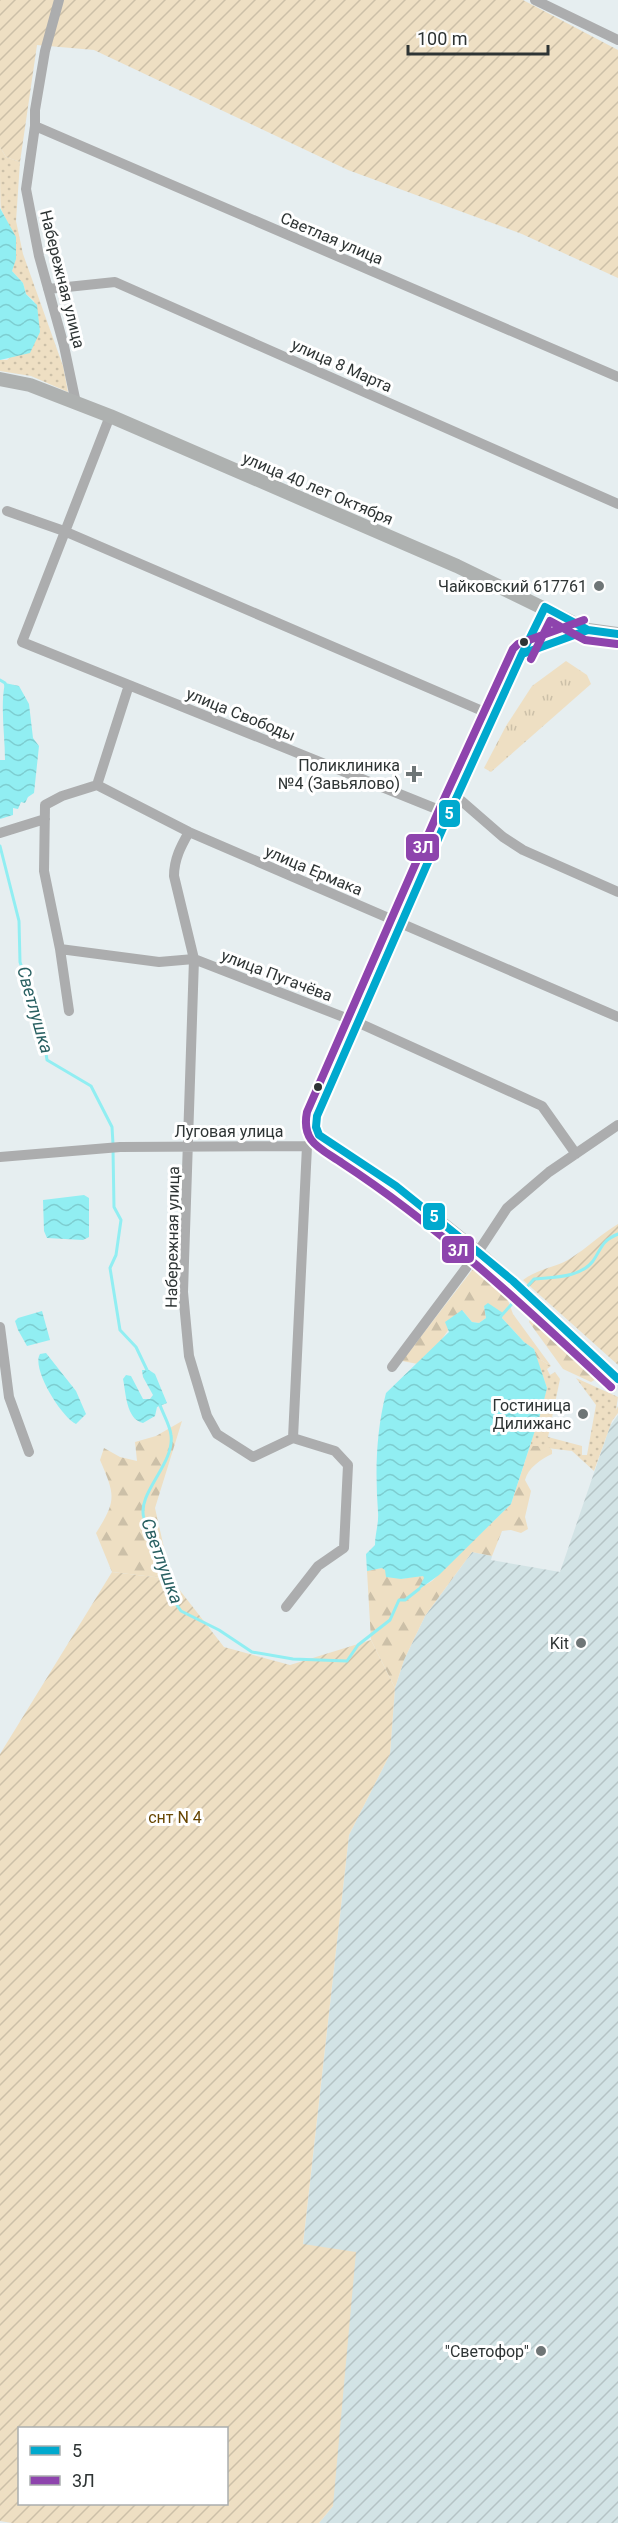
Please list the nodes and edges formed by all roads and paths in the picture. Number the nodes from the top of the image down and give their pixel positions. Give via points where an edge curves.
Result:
1 (59, 0) edge
2 (535, 0) edge
3 (618, 40) edge
4 (35, 126) junction
5 (48, 289) junction
6 (618, 376) edge
7 (0, 379) edge
8 (76, 403) junction
9 (110, 416) junction
10 (618, 504) edge
11 (7, 511) dead end
12 (64, 531) junction
13 (545, 607) junction
14 (588, 630) junction
15 (618, 634) edge
16 (522, 654) junction
17 (129, 685) junction
18 (494, 716) junction
19 (98, 785) junction
20 (457, 796) junction
21 (449, 814) junction
22 (45, 819) junction
23 (189, 832) junction
24 (0, 833) edge
25 (618, 892) edge
26 (402, 924) junction
27 (60, 949) junction
28 (194, 959) junction
29 (69, 1011) dead end
30 (618, 1017) edge
31 (359, 1023) junction
32 (618, 1125) edge
33 (319, 1135) junction
34 (188, 1145) junction
35 (307, 1146) junction
36 (576, 1154) junction
37 (0, 1157) edge
38 (478, 1252) junction
39 (0, 1327) edge
40 (392, 1367) dead end
41 (618, 1379) edge
42 (293, 1438) junction
43 (29, 1452) dead end
44 (286, 1607) dead end

1 - 4 street, Набережная улица via 45,51
2 - 3 street
4 - 5 street, Набережная улица via 26,189
4 - 6 street, Светлая улица
5 - 8 street, Набережная улица
5 - 10 street, улица 8 Марта via 115,282
7 - 8 main road, улица 40 лет Октября via 30,385
8 - 9 main road, улица 40 лет Октября
9 - 12 street
9 - 13 main road, улица 40 лет Октября
11 - 12 street
12 - 17 street, улица Свободы via 22,642
12 - 18 street
13 - 14 main road, улица 40 лет Октября
13 - 16 street
14 - 15 main road, улица 40 лет Октября
14 - 16 street
16 - 18 street
17 - 19 street
17 - 21 street, улица Свободы
18 - 20 street
19 - 22 street via 45,805
19 - 23 street, улица Ермака
20 - 21 street
20 - 25 street via 523,850
21 - 26 street
22 - 24 street
22 - 27 street via 44,871
23 - 26 street, улица Ермака
23 - 28 street, Набережная улица via 179,849 174,876
26 - 30 street, улица Ермака
26 - 31 street
27 - 28 street, улица Пугачёва via 159,962
27 - 29 street
28 - 31 street, улица Пугачёва
28 - 34 street, Набережная улица
31 - 33 street via 317,1116
31 - 36 street, улица Пугачёва via 542,1106
32 - 36 street
33 - 35 street, Луговая улица
33 - 38 street via 396,1186
34 - 35 street, Луговая улица
34 - 37 street, Луговая улица
34 - 42 street, Набережная улица via 183,1292 189,1356 207,1416 217,1434 253,1457
35 - 42 street
36 - 38 street via 507,1208
38 - 40 street
38 - 41 street
39 - 43 street via 9,1397
42 - 44 street via 335,1450 348,1465 344,1548 318,1566

